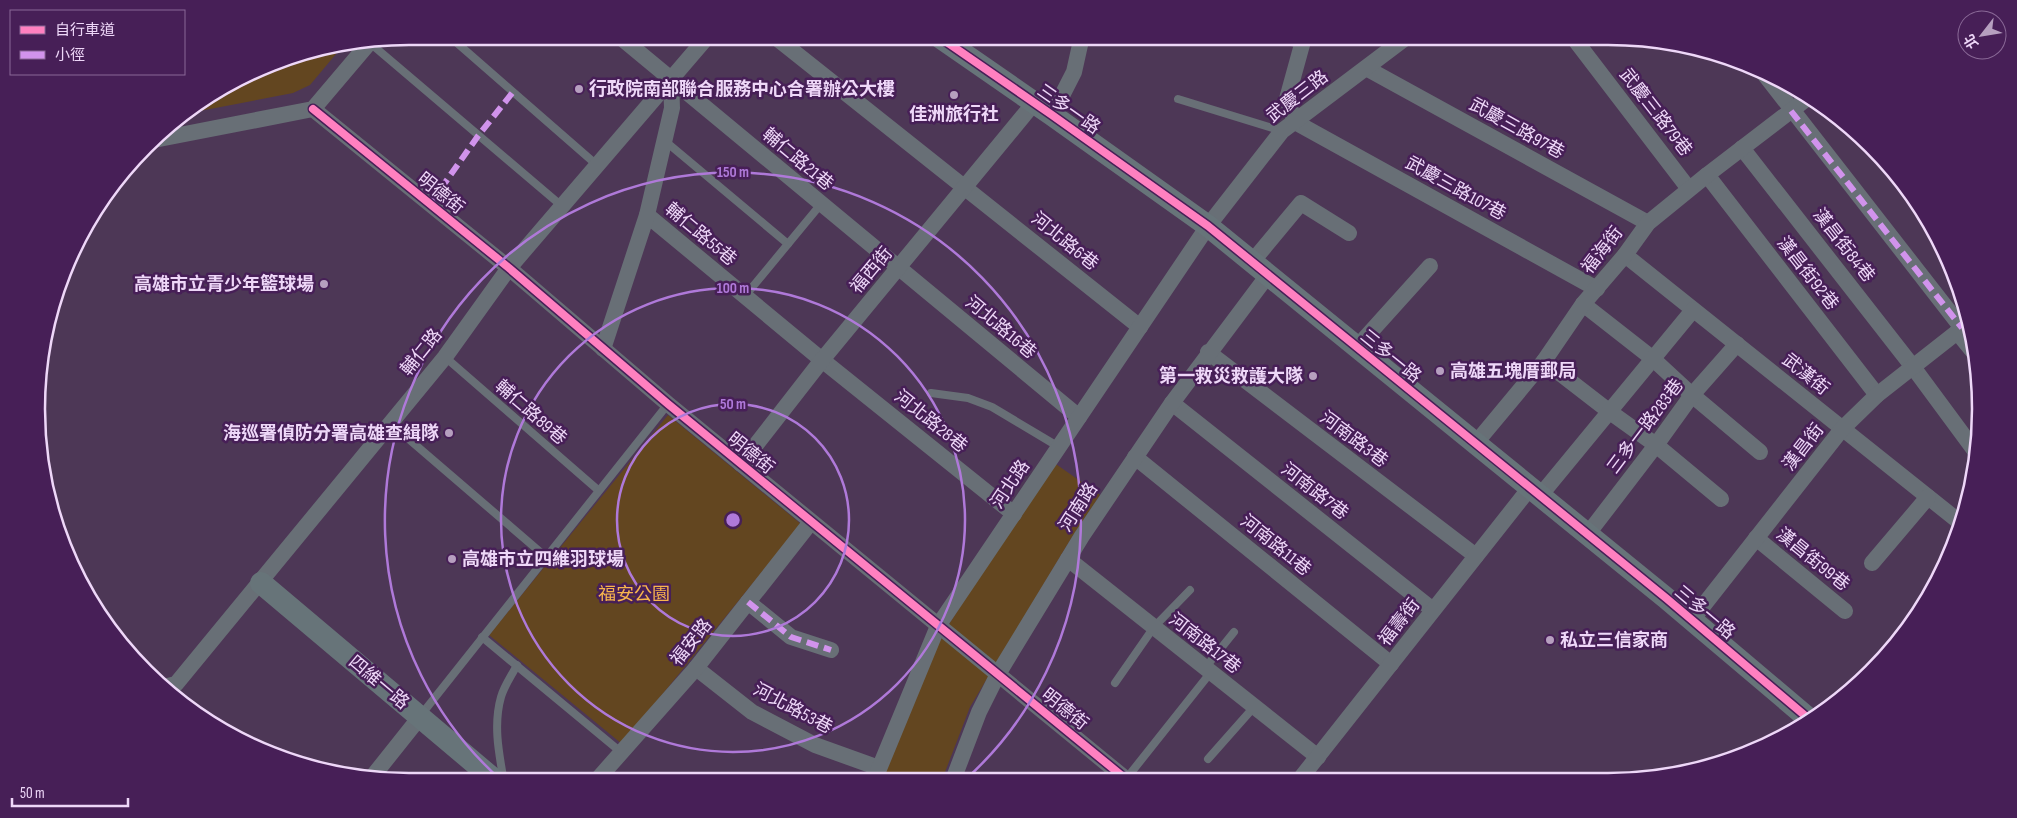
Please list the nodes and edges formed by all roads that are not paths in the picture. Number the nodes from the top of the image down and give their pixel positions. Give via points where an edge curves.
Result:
1 (459, 45) edge
2 (630, 45) edge
3 (700, 45) edge
4 (785, 45) edge
5 (951, 45) edge
6 (1080, 45) edge
7 (1303, 45) edge
8 (1396, 45) edge
9 (1579, 45) edge
10 (374, 47) edge
11 (365, 48) edge
12 (1366, 68) junction
13 (671, 80) junction
14 (1772, 84) edge
15 (1178, 99) dead end
16 (1803, 102) edge
17 (313, 109) junction
18 (1043, 109) junction
19 (1791, 111) junction
20 (1289, 127) junction
21 (166, 138) edge
22 (664, 140) junction
23 (1742, 148) junction
24 (598, 166) junction
25 (1707, 174) junction
26 (965, 187) junction
27 (1689, 189) junction
28 (821, 204) junction
29 (563, 208) junction
30 (647, 215) junction
31 (1648, 223) junction
32 (1208, 226) junction
33 (1349, 233) dead end
34 (788, 244) junction
35 (1625, 255) junction
36 (1430, 266) dead end
37 (509, 268) junction
38 (898, 268) junction
39 (1260, 269) junction
40 (1597, 289) junction
41 (745, 296) junction
42 (1583, 304) junction
43 (1694, 310) junction
44 (1140, 327) junction
45 (1963, 328) edge
46 (1737, 344) junction
47 (1357, 347) junction
48 (602, 349) junction
49 (1208, 352) junction
50 (444, 357) junction
51 (1652, 358) junction
52 (822, 360) junction
53 (1544, 361) junction
54 (1914, 367) junction
55 (931, 393) dead end
56 (1692, 395) junction
57 (1877, 395) junction
58 (1172, 403) junction
59 (668, 404) junction
60 (1610, 412) junction
61 (1079, 417) junction
62 (390, 422) junction
63 (1842, 428) junction
64 (1475, 444) junction
65 (1970, 444) edge
66 (1656, 445) junction
67 (1059, 447) junction
68 (1760, 452) dead end
69 (1135, 457) junction
70 (741, 464) junction
71 (598, 490) junction
72 (1534, 493) junction
73 (1928, 497) junction
74 (1721, 499) dead end
75 (1014, 514) junction
76 (1955, 519) edge
77 (810, 522) junction
78 (1587, 535) junction
79 (1756, 538) junction
80 (1476, 556) junction
81 (546, 557) junction
82 (1068, 559) junction
83 (1872, 563) dead end
84 (261, 582) junction
85 (1190, 590) dead end
86 (748, 602) junction
87 (1433, 610) junction
88 (1844, 611) dead end
89 (1692, 620) junction
90 (938, 626) junction
91 (1154, 627) junction
92 (1234, 632) dead end
93 (482, 637) junction
94 (831, 650) dead end
95 (1391, 664) junction
96 (517, 665) junction
97 (696, 668) junction
98 (1208, 670) junction
99 (998, 674) junction
100 (1115, 683) dead end
101 (171, 685) edge
102 (1254, 707) junction
103 (1805, 715) edge
104 (420, 717) junction
105 (622, 753) junction
106 (1318, 757) junction
107 (1208, 759) dead end
108 (377, 771) edge
109 (486, 773) edge
110 (502, 773) edge
111 (603, 773) edge
112 (875, 773) edge
113 (877, 773) edge
114 (961, 773) edge
115 (1120, 773) edge
116 (1131, 773) edge
117 (1305, 773) edge

1 - 24 lane
2 - 13 street, 輔仁路21巷
3 - 13 street, 輔仁路
4 - 26 street, 河北路6巷
5 - 18 street, 三多一路
6 - 18 street, 福西街 via 1074,72
7 - 20 street via 1287,99
8 - 12 street, 武慶三路
9 - 27 street, 武慶三路79巷
10 - 29 lane
11 - 17 street
12 - 20 street, 武慶三路
12 - 31 street, 武慶三路97巷
13 - 22 street via 672,108
13 - 24 street, 輔仁路
13 - 28 street, 輔仁路21巷
14 - 19 street
15 - 20 lane
16 - 19 street, 福海街
17 - 21 street
17 - 37 street, 明德街
18 - 26 street, 福西街
18 - 32 street, 三多一路
19 - 23 street, 福海街
19 - 45 street
20 - 32 street, 武慶三路
20 - 40 street, 武慶三路107巷
22 - 30 street
22 - 34 lane
23 - 25 street, 福海街
23 - 54 street, 漢昌街84巷
24 - 29 street, 輔仁路
25 - 27 street, 福海街
25 - 57 street, 漢昌街92巷
26 - 38 street, 福西街
26 - 44 street, 河北路6巷
27 - 31 street, 福海街
28 - 34 lane
28 - 38 street, 輔仁路21巷
29 - 37 street, 輔仁路
30 - 41 street, 輔仁路55巷
30 - 48 street
31 - 35 street, 福海街
32 - 39 street, 三多一路
32 - 44 street, 河北路
33 - 39 street, 河南路 via 1301,202
34 - 41 lane
35 - 40 street, 福海街
35 - 43 street, 武漢街
36 - 47 street
37 - 48 street, 明德街
37 - 50 street, 輔仁路
38 - 52 street, 福西街
38 - 61 street, 河北路16巷
39 - 47 street, 三多一路
39 - 49 street, 河南路
40 - 42 street, 福海街
41 - 52 street, 輔仁路55巷
42 - 51 street
42 - 53 street, 福海街
43 - 46 street, 武漢街
43 - 51 street, 福壽街
44 - 61 street, 河北路
45 - 54 street, 漢昌街
46 - 56 street, 三多一路283巷
46 - 63 street, 武漢街
47 - 64 street, 三多一路
48 - 59 street, 明德街
49 - 58 street, 河南路
49 - 80 street, 河南路3巷
50 - 62 street, 輔仁路
50 - 71 lane, 輔仁路89巷
51 - 56 street
51 - 60 street, 福壽街
52 - 70 street, 福西街
52 - 75 street, 河北路28巷
53 - 60 street
53 - 64 street, 福海街
54 - 57 street, 漢昌街
54 - 65 street, 漢昌街84巷
55 - 67 lane via 968,398 992,406
56 - 66 street, 三多一路283巷
56 - 68 street
57 - 63 street, 漢昌街
58 - 69 street, 河南路
58 - 87 street, 河南路7巷
59 - 70 street, 明德街
59 - 71 lane
60 - 66 street
60 - 72 street, 福壽街
61 - 67 street, 河北路
62 - 81 lane
62 - 84 street, 輔仁路
63 - 73 street, 武漢街
63 - 79 street, 漢昌街
64 - 72 street, 三多一路
66 - 74 street
66 - 78 street, 三多一路283巷
67 - 75 street, 河北路
69 - 82 street, 河南路
69 - 95 street, 河南路11巷
70 - 77 street, 明德街
71 - 81 lane
72 - 78 street, 三多一路
72 - 80 street, 福壽街
73 - 76 street, 武漢街
73 - 83 street
75 - 90 street, 河北路
77 - 86 street, 福安路
77 - 90 street, 明德街
78 - 89 street, 三多一路
79 - 88 street, 漢昌街99巷
79 - 89 street, 漢昌街
80 - 87 street, 福壽街
81 - 93 lane
82 - 91 street, 河南路17巷
82 - 99 street, 河南路
84 - 101 street, 輔仁路 via 176,684
84 - 104 street, 四維一路
85 - 91 lane
86 - 94 street via 791,637
86 - 97 street, 福安路
87 - 95 street, 福壽街
89 - 103 street, 三多一路
90 - 99 street, 明德街
90 - 113 street, 河北路
91 - 98 street, 河南路17巷
91 - 100 lane
92 - 98 lane
93 - 96 lane
93 - 104 lane
95 - 106 street, 福壽街
96 - 105 lane
96 - 110 lane via 501,696 496,727
97 - 105 street, 福安路
97 - 112 street, 河北路53巷 via 752,712
98 - 102 street, 河南路17巷
98 - 116 lane
99 - 114 street, 河南路 via 979,712
99 - 115 street, 明德街
102 - 106 street, 河南路17巷
102 - 107 lane
104 - 108 street
104 - 109 street, 四維一路
105 - 111 street, 福安路
106 - 117 street, 福壽街

